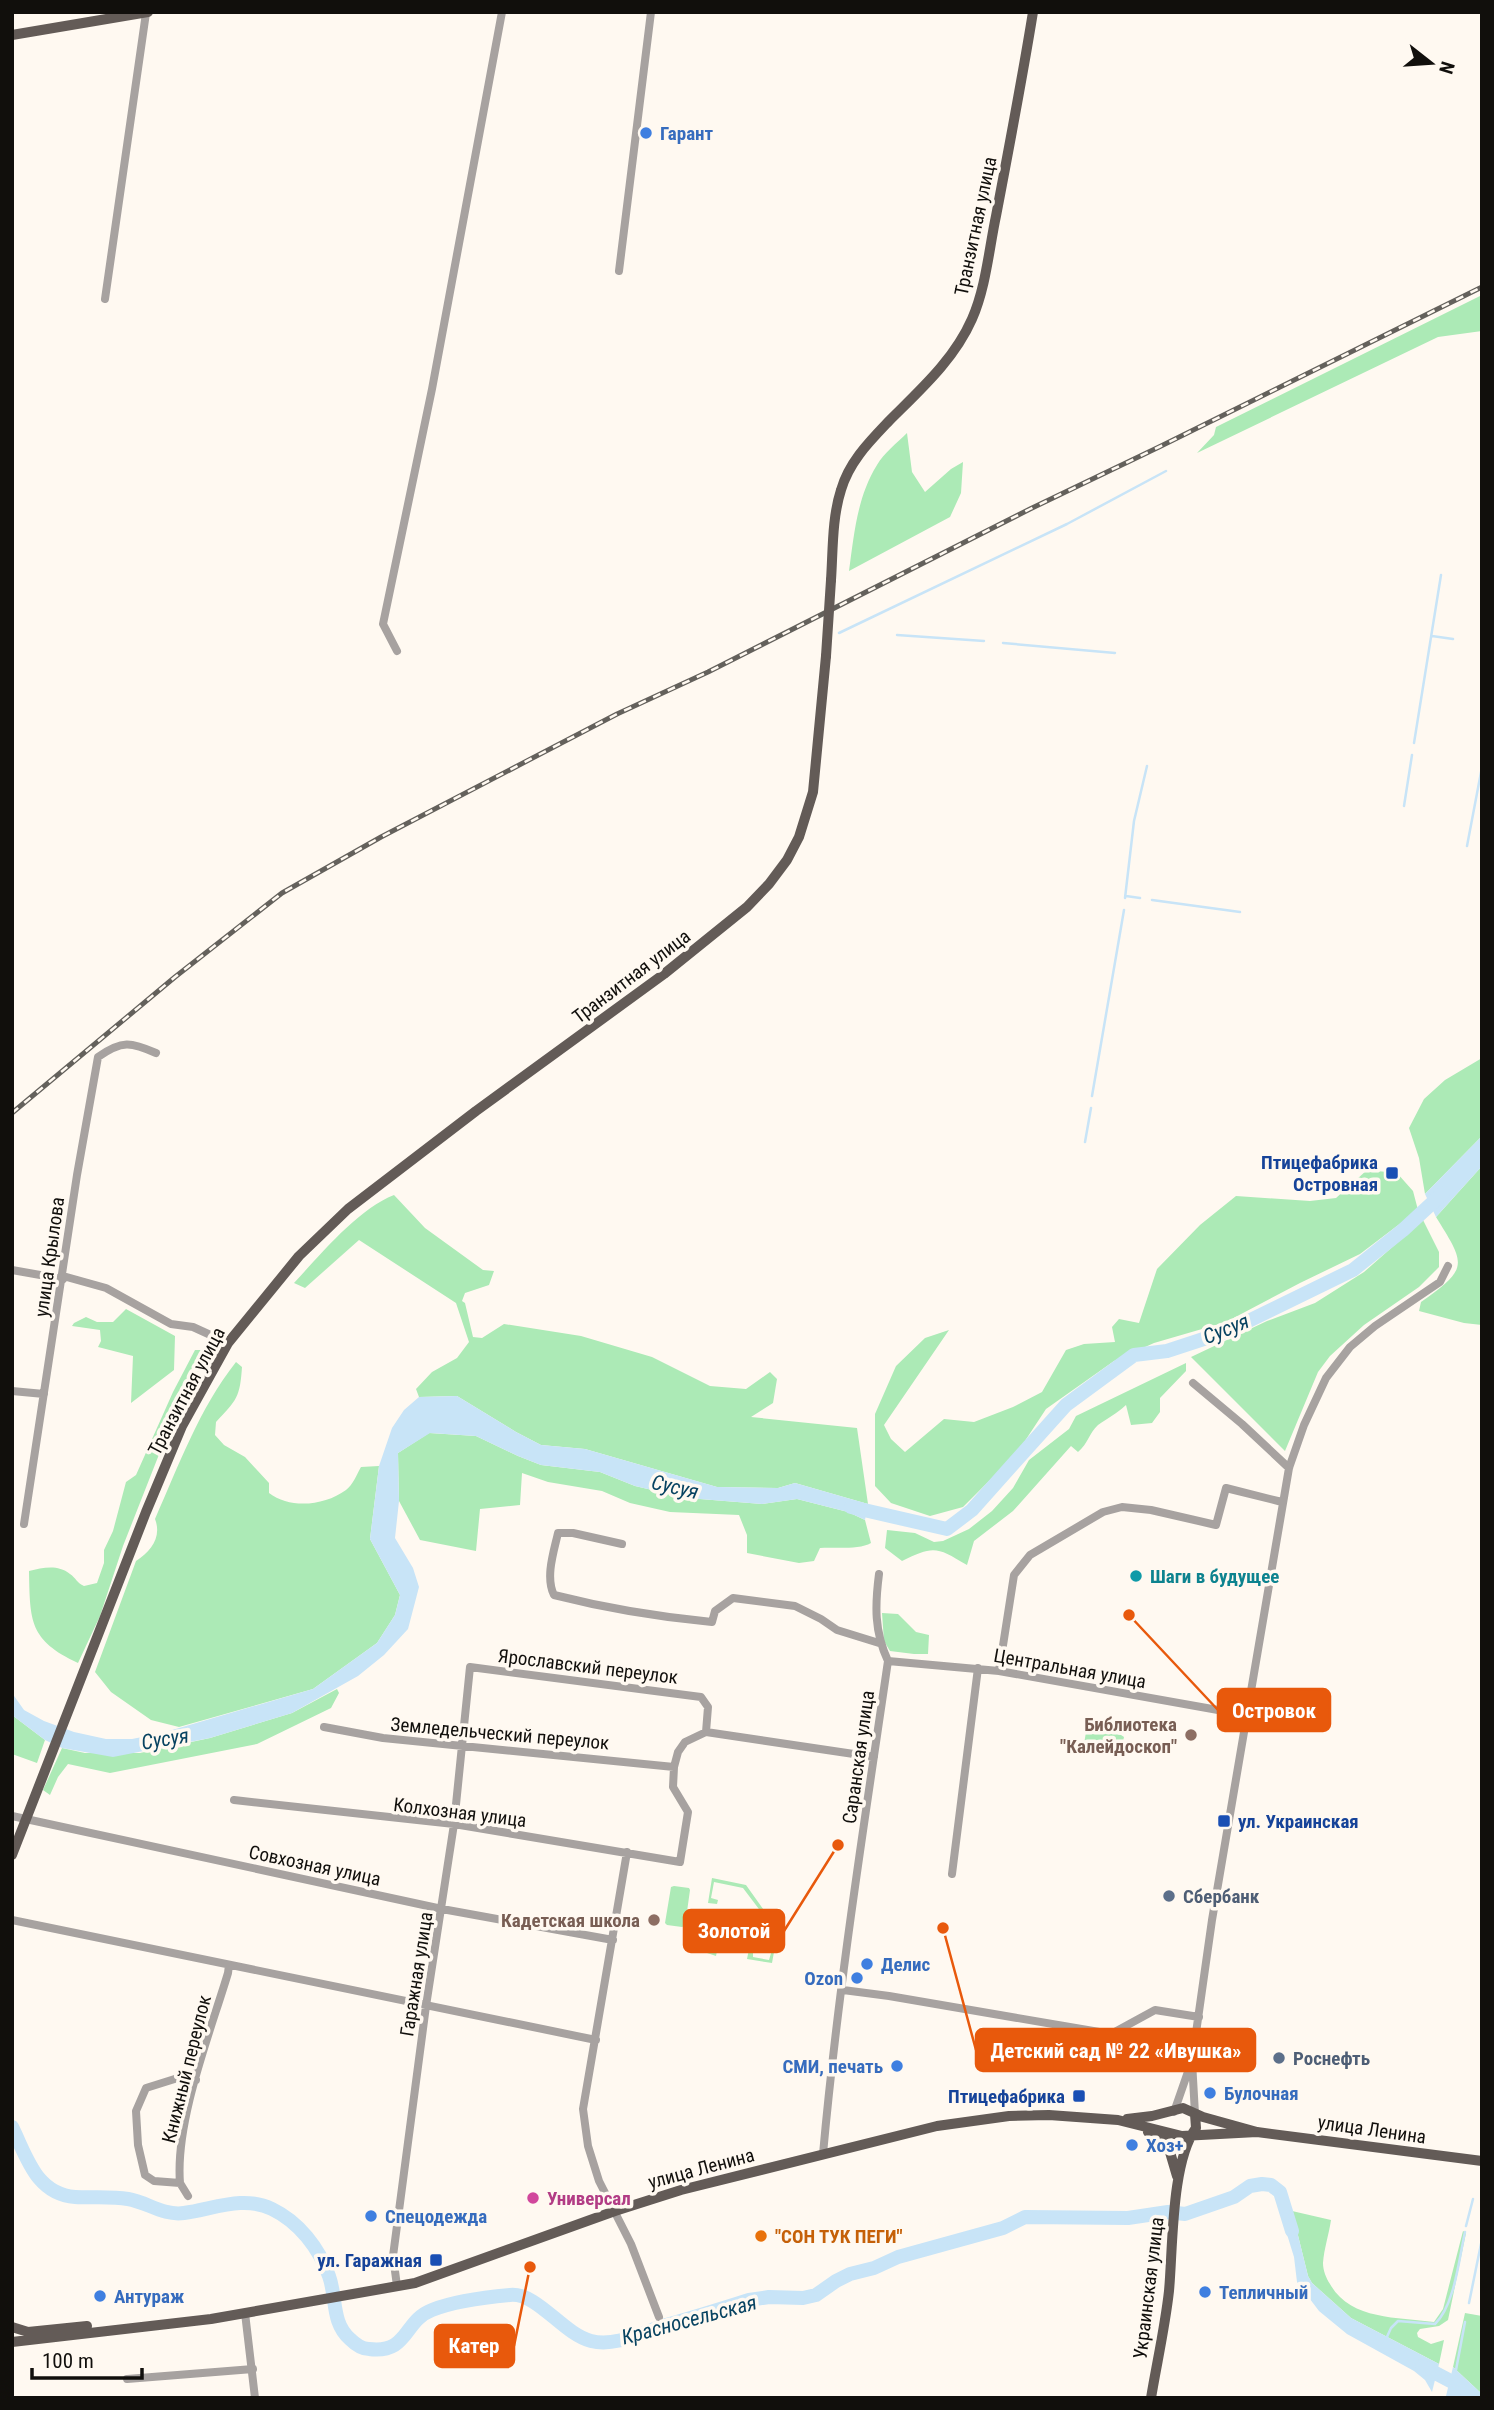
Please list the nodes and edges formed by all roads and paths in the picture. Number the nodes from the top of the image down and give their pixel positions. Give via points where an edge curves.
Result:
1 (502, 12) edge
2 (651, 12) edge
3 (1033, 12) edge
4 (147, 13) edge
5 (12, 35) edge
6 (619, 271) dead end
7 (106, 299) dead end
8 (397, 651) dead end
9 (156, 1053) dead end
10 (1448, 1266) dead end
11 (12, 1270) edge
12 (63, 1278) junction
13 (228, 1343) junction
14 (1193, 1383) dead end
15 (12, 1391) edge
16 (44, 1394) junction
17 (1289, 1468) junction
18 (1282, 1502) junction
19 (24, 1524) dead end
20 (622, 1544) dead end
21 (880, 1574) dead end
22 (879, 1643) junction
23 (888, 1661) junction
24 (470, 1667) joint
25 (978, 1668) junction
26 (999, 1671) junction
27 (1246, 1715) junction
28 (324, 1727) dead end
29 (705, 1732) junction
30 (461, 1746) junction
31 (874, 1757) junction
32 (674, 1767) junction
33 (234, 1800) dead end
34 (12, 1816) edge
35 (25, 1819) junction
36 (454, 1824) junction
37 (627, 1852) junction
38 (12, 1855) edge
39 (952, 1874) dead end
40 (442, 1909) junction
41 (12, 1920) edge
42 (613, 1940) junction
43 (229, 1965) junction
44 (843, 1990) junction
45 (426, 2006) junction
46 (1199, 2017) junction
47 (596, 2040) junction
48 (1192, 2061) junction
49 (196, 2080) junction
50 (1174, 2112) junction
51 (1195, 2115) junction
52 (1118, 2120) junction
53 (1172, 2131) junction
54 (1257, 2132) junction
55 (1217, 2134) junction
56 (1190, 2135) junction
57 (823, 2154) junction
58 (1482, 2161) edge
59 (180, 2183) junction
60 (1179, 2186) junction
61 (188, 2196) dead end
62 (615, 2211) junction
63 (397, 2286) junction
64 (245, 2313) junction
65 (659, 2316) dead end
66 (12, 2328) edge
67 (128, 2329) junction
68 (12, 2342) edge
69 (253, 2369) junction
70 (127, 2379) dead end
71 (255, 2398) edge
72 (1151, 2398) edge

1 - 8 street via 383,624
2 - 6 street
3 - 13 main road, Транзитная улица, bridge via 973,317 938,371 867,444 841,490 813,792 787,860 747,907 664,974 348,1209 299,1256
4 - 5 main road
4 - 7 street
9 - 12 street, улица Крылова via 133,1043 99,1057
10 - 17 street, Украинская улица via 1440,1282 1375,1326 1325,1378
11 - 12 street
12 - 13 street via 106,1288 171,1324 193,1327
12 - 16 street, улица Крылова
13 - 35 main road, Транзитная улица via 182,1426
14 - 17 street
15 - 16 street
16 - 19 street, улица Крылова
17 - 18 street, Украинская улица
18 - 26 street via 1226,1489 1216,1525 1122,1507 1103,1512 1030,1555 1014,1575
18 - 27 street, Украинская улица
20 - 22 street via 558,1533 550,1587 554,1595 712,1622 715,1611 733,1598 795,1605 837,1630
21 - 22 street via 874,1606
22 - 23 street
23 - 25 street, Центральная улица
23 - 31 street, Саранская улица
24 - 29 street, Ярославский переулок via 701,1697 708,1707
24 - 30 street, Гаражная улица
25 - 26 street, Центральная улица
25 - 39 street
26 - 27 street, Центральная улица
27 - 46 street, Украинская улица
28 - 30 street, Земледельческий переулок
29 - 31 street
29 - 32 street via 685,1742
30 - 32 street, Земледельческий переулок
30 - 36 street, Гаражная улица
31 - 44 street, Саранская улица
32 - 37 street, Колхозная улица via 673,1787 688,1812 680,1862
33 - 36 street, Колхозная улица
34 - 35 street, Совхозная улица
35 - 38 main road, Транзитная улица
35 - 40 street, Совхозная улица
36 - 37 street, Колхозная улица
36 - 40 street, Гаражная улица
37 - 42 street
40 - 42 street, Совхозная улица
40 - 45 street, Гаражная улица
41 - 43 street
42 - 47 street
43 - 45 street
43 - 49 street, Книжный переулок
44 - 46 street via 1111,2034 1155,2010
44 - 57 street, Саранская улица
45 - 47 street
45 - 63 street, Гаражная улица via 393,2256
46 - 48 street, Украинская улица
47 - 62 street via 583,2109 587,2146
48 - 50 street
48 - 51 street, Украинская улица
49 - 59 street, Книжный переулок via 182,2137
49 - 59 street via 181,2077 146,2088 136,2111 145,2175 154,2181
50 - 51 main road, улица Ленина via 1187,2109
50 - 52 main road, улица Ленина
50 - 53 main road, Украинская улица via 1169,2120
51 - 54 main road, улица Ленина
51 - 56 main road, Украинская улица via 1197,2124
52 - 53 main road, улица Ленина
52 - 57 main road, улица Ленина via 1049,2115 972,2119
52 - 60 main road via 1167,2142
53 - 56 main road, улица Ленина
53 - 60 main road, Украинская улица
54 - 55 main road, улица Ленина
54 - 58 main road, улица Ленина
55 - 56 main road, улица Ленина
55 - 60 main road via 1196,2144
56 - 60 main road, Украинская улица
57 - 62 main road, улица Ленина
59 - 61 street
60 - 72 main road, Украинская улица
62 - 63 main road, улица Ленина via 437,2277
62 - 65 street
63 - 64 main road, улица Ленина
64 - 67 main road, улица Ленина
64 - 69 street
66 - 67 main road via 28,2332 99,2325
67 - 68 main road, улица Ленина
69 - 70 street
69 - 71 street

